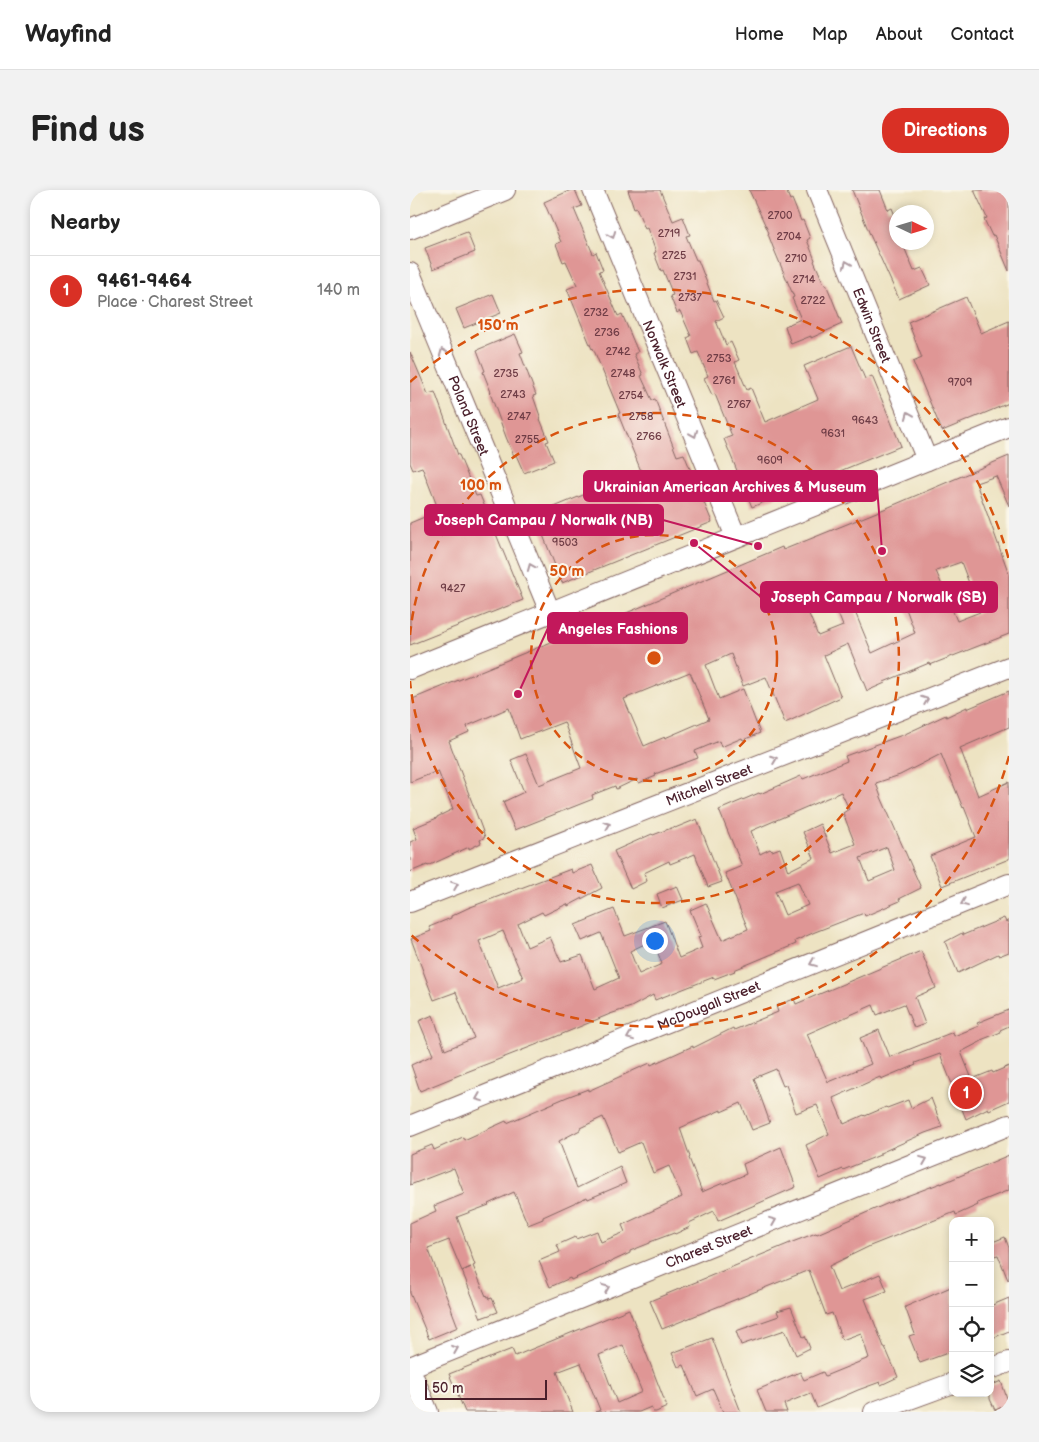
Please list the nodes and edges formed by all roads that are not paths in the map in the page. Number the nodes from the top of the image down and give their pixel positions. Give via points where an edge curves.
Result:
1 (505, 190) edge
2 (593, 190) edge
3 (817, 190) edge
4 (410, 229) edge
5 (410, 273) edge
6 (1009, 427) edge
7 (927, 460) junction
8 (736, 537) junction
9 (550, 612) junction
10 (1009, 667) edge
11 (410, 669) edge
12 (1009, 884) edge
13 (410, 902) edge
14 (1009, 1125) edge
15 (410, 1126) edge
16 (1009, 1362) edge
17 (410, 1368) edge
18 (994, 1368) edge
19 (949, 1385) edge
20 (428, 1412) edge
21 (876, 1412) edge

1 - 4 street
2 -> 8 street, Norwalk Street
7 -> 3 street, Edwin Street
9 -> 5 street, Poland Street
6 - 7 street
7 - 8 street
8 - 9 street
9 - 11 street
13 -> 10 street, Mitchell Street
12 -> 15 street, McDougall Street
17 -> 14 street, Charest Street
16 - 18 street
17 - 20 street
19 - 21 street

